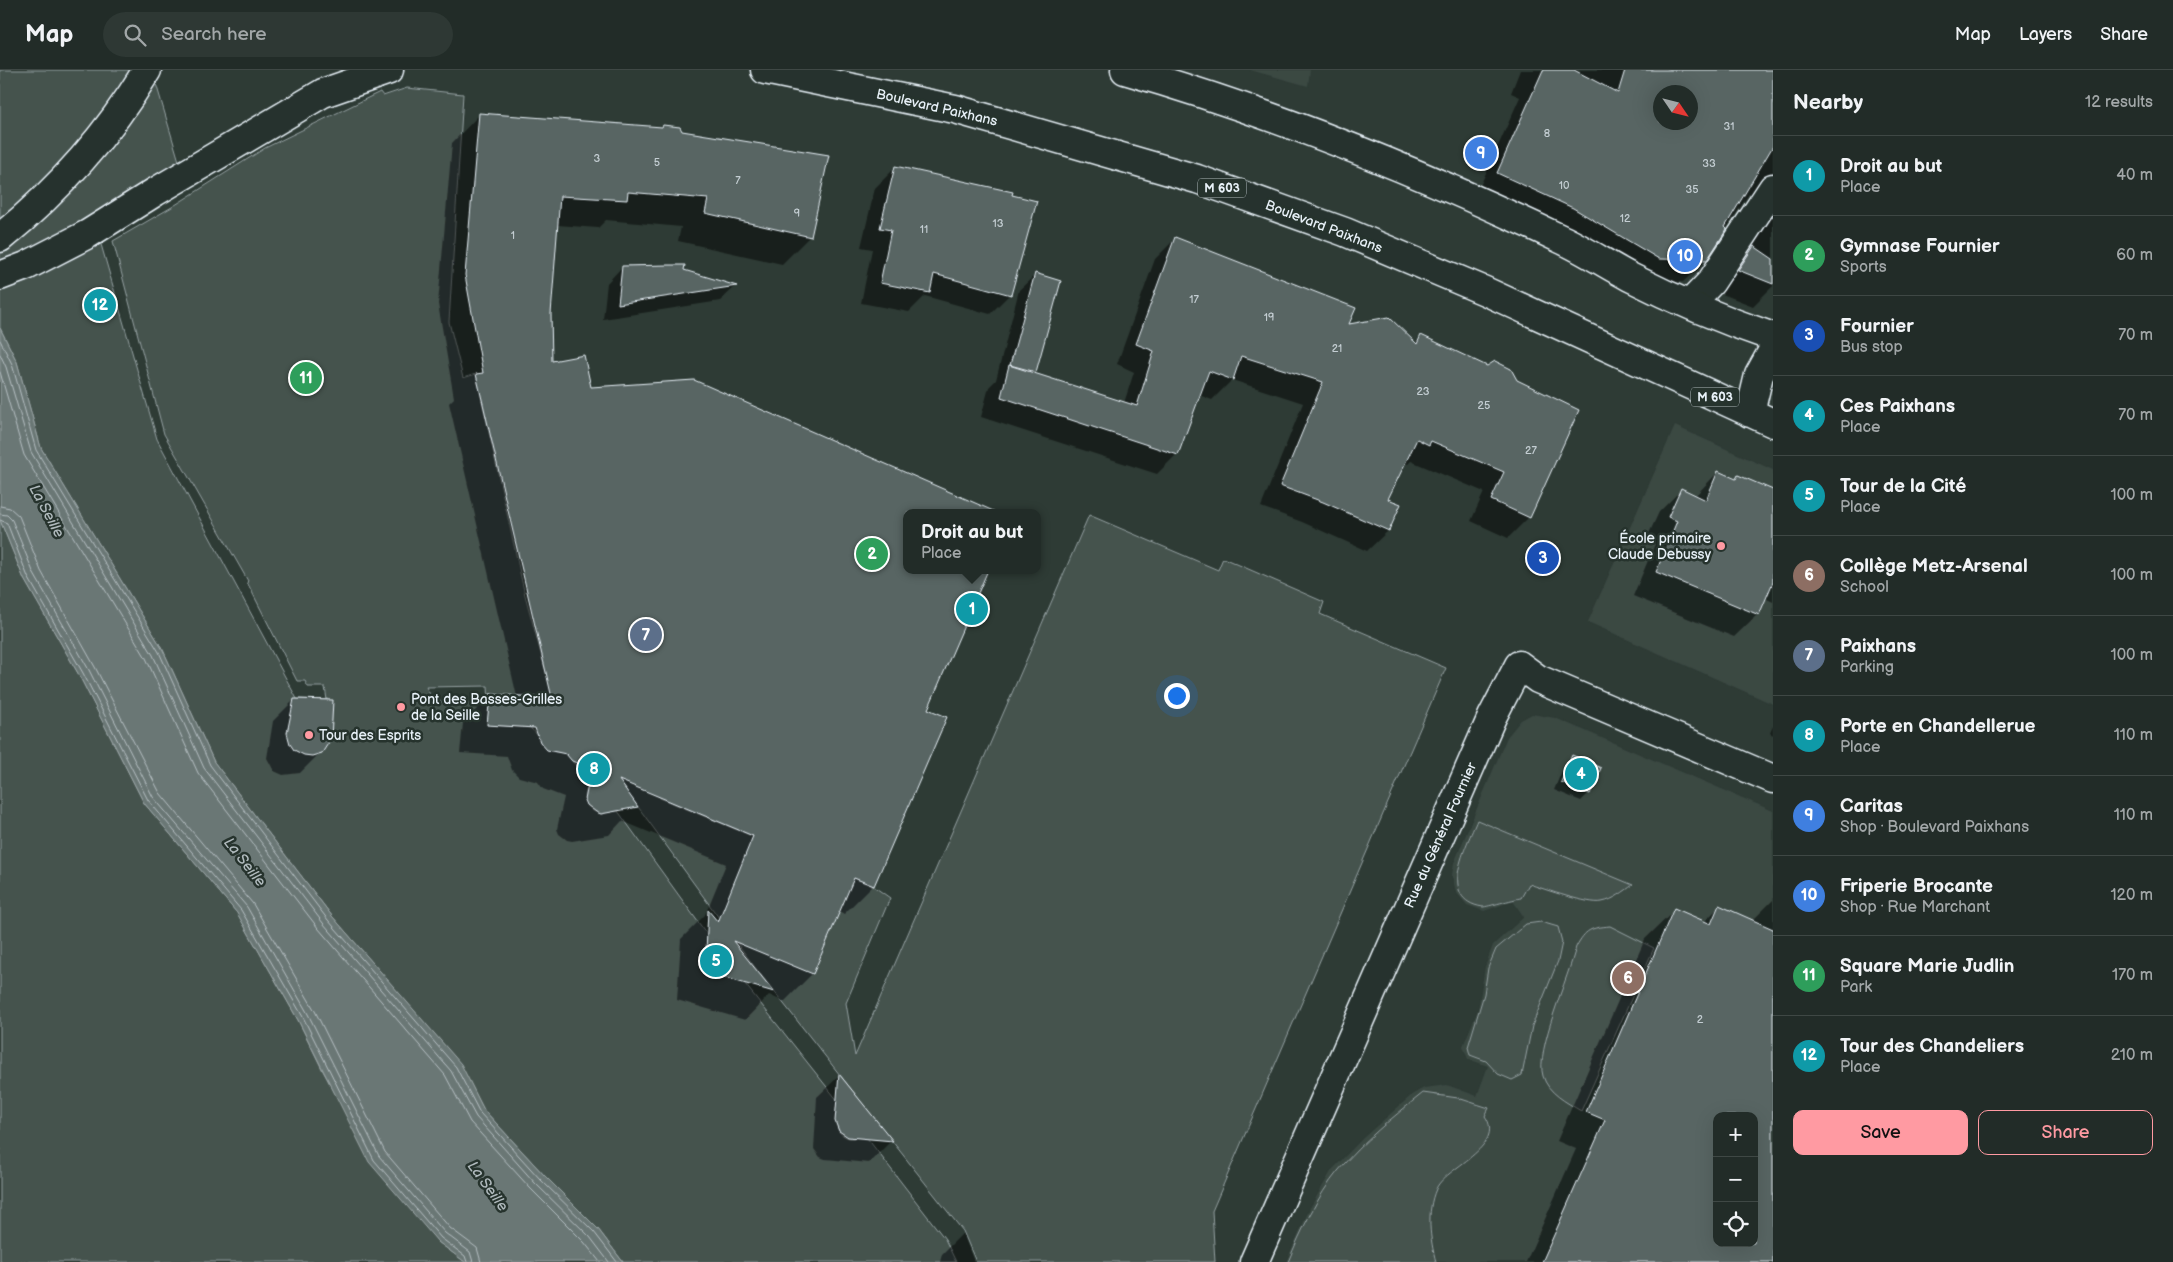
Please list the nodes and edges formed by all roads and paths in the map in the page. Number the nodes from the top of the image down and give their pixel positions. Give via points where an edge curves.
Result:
1 (147, 70) edge
2 (389, 70) edge
3 (765, 70) edge
4 (1125, 70) edge
5 (1773, 188) edge
6 (0, 238) edge
7 (0, 276) edge
8 (1690, 304) junction
9 (1773, 337) edge
10 (1773, 350) edge
11 (1761, 418) edge
12 (1773, 779) edge
13 (1254, 1262) edge

1 - 6 main road via 124,108 78,165 48,197
2 - 7 main road via 323,92 88,234
3 - 11 main road, Boulevard Paixhans / M 603 via 955,108 1197,179 1345,232 1476,287
4 - 8 main road via 1346,144 1563,240 1631,278
5 - 8 main road via 1711,282
8 - 9 main road
10 - 11 main road via 1759,375
12 - 13 main road, Rue du Général Fournier via 1538,679 1519,665 1484,735

